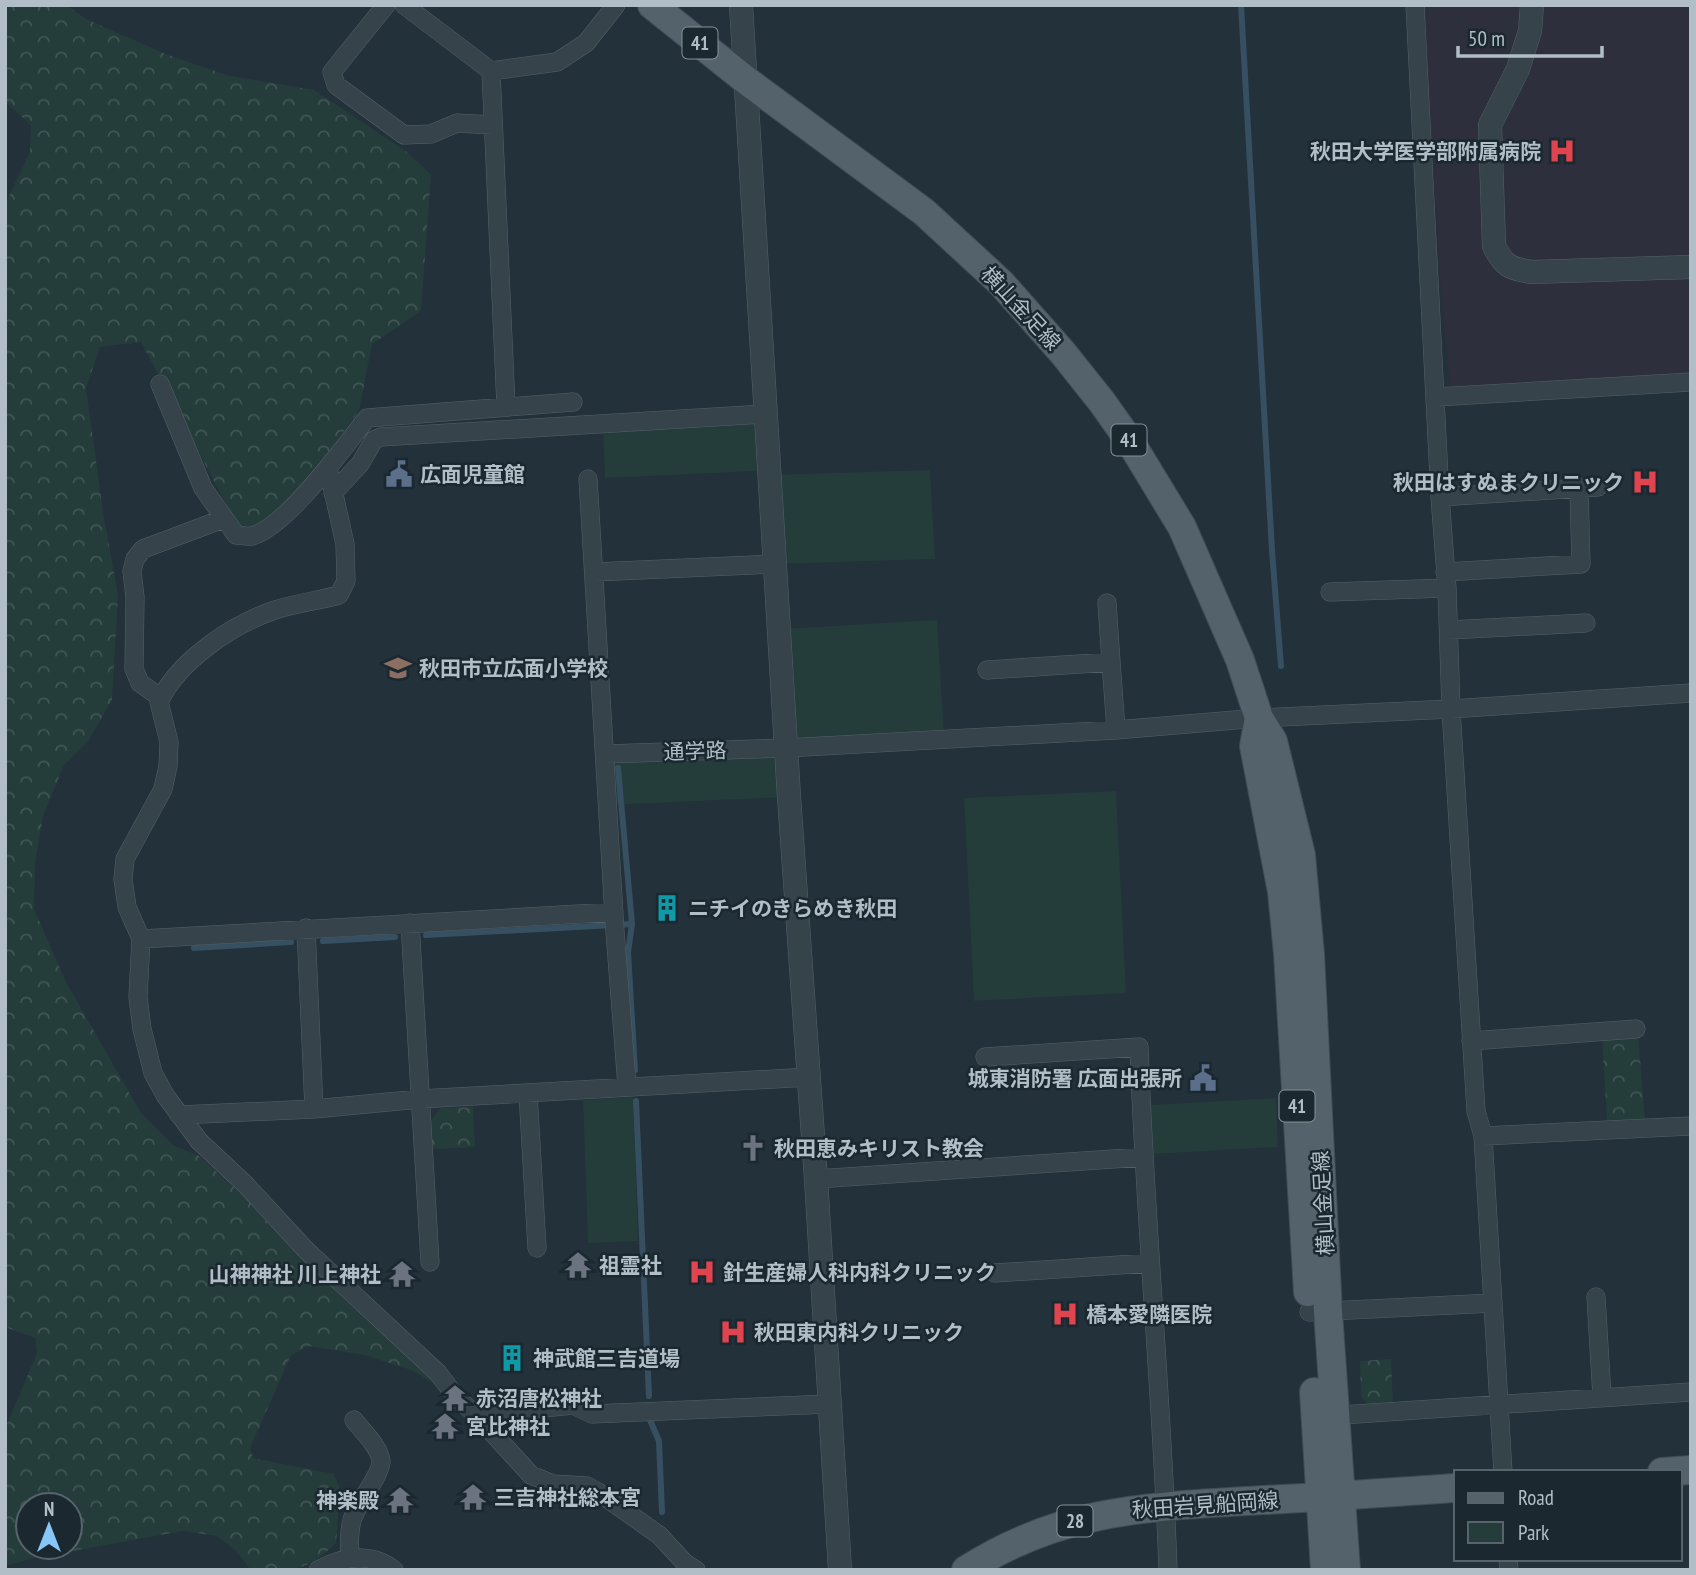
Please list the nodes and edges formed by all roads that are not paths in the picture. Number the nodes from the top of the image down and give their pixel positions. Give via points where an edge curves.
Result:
1 (386, 5) edge
2 (404, 5) edge
3 (617, 5) edge
4 (652, 5) edge
5 (741, 5) edge
6 (1415, 5) edge
7 (1532, 5) edge
8 (491, 71) junction
9 (747, 81) junction
10 (493, 125) junction
11 (1691, 267) edge
12 (1691, 383) edge
13 (160, 384) dead end
14 (1436, 397) junction
15 (573, 402) dead end
16 (506, 407) junction
17 (765, 414) junction
18 (328, 468) junction
19 (588, 478) dead end
20 (1598, 487) dead end
21 (1579, 489) junction
22 (333, 494) junction
23 (1440, 497) junction
24 (223, 519) junction
25 (774, 564) junction
26 (595, 572) junction
27 (1446, 580) junction
28 (1330, 592) dead end
29 (1107, 603) dead end
30 (1586, 624) dead end
31 (1449, 630) junction
32 (1111, 662) junction
33 (987, 670) dead end
34 (1691, 693) edge
35 (161, 698) junction
36 (1451, 709) junction
37 (1259, 718) junction
38 (1116, 725) junction
39 (786, 742) junction
40 (605, 754) junction
41 (614, 920) junction
42 (410, 923) junction
43 (306, 928) junction
44 (141, 939) junction
45 (1636, 1029) dead end
46 (1471, 1041) junction
47 (985, 1057) dead end
48 (809, 1077) junction
49 (627, 1086) junction
50 (528, 1093) junction
51 (420, 1099) junction
52 (314, 1109) junction
53 (179, 1115) junction
54 (1691, 1126) edge
55 (1483, 1136) junction
56 (1143, 1157) junction
57 (817, 1179) junction
58 (537, 1248) dead end
59 (430, 1262) dead end
60 (1150, 1263) junction
61 (995, 1273) dead end
62 (1596, 1297) dead end
63 (1493, 1303) junction
64 (1319, 1312) junction
65 (1691, 1392) edge
66 (1602, 1398) junction
67 (830, 1404) junction
68 (1499, 1404) junction
69 (476, 1415) junction
70 (1325, 1416) junction
71 (354, 1420) dead end
72 (1503, 1470) edge
73 (1454, 1488) edge
74 (1330, 1497) junction
75 (1165, 1506) junction
76 (350, 1558) junction
77 (318, 1570) edge
78 (394, 1570) edge
79 (696, 1570) edge
80 (840, 1570) edge
81 (965, 1570) edge
82 (1168, 1570) edge
83 (1325, 1570) edge
84 (1346, 1570) edge

1 - 10 street via 332,72 336,85 404,135 431,134 457,123
2 - 8 street
3 - 8 street via 586,43 557,62
4 - 9 main road, 横山金足線 / 41
5 - 9 street
6 - 14 street
7 - 11 street via 1530,32 1518,69 1490,125 1494,246 1502,262 1532,272
8 - 10 street
9 - 17 street
9 - 37 main road, 横山金足線 / 41 via 924,212 1001,283 1063,353 1131,443 1182,527 1240,660
10 - 16 street
12 - 14 street
13 - 24 street via 203,488
14 - 23 street
15 - 16 street
16 - 18 street via 367,418
17 - 22 street via 381,437
17 - 25 street
18 - 22 street
18 - 24 street via 276,524 251,537 236,535
19 - 26 street
20 - 21 street
21 - 23 street
21 - 27 street via 1581,565
22 - 35 street via 345,544 346,581 339,595 275,610 245,624 202,650 167,685
23 - 27 street
24 - 35 street via 144,549 135,559 134,669 140,683
25 - 26 street
25 - 39 street
26 - 40 street
27 - 28 street
27 - 31 street
29 - 32 street
30 - 31 street
31 - 36 street
32 - 33 street
32 - 38 street
34 - 36 street, 通学路
35 - 44 street via 168,766 163,789 125,859 123,879 127,907
36 - 37 street, 通学路
36 - 46 street
37 - 38 street, 通学路
37 - 64 main road, 横山金足線 / 41 via 1273,741 1293,818 1306,896
38 - 39 street, 通学路
39 - 40 street, 通学路
39 - 48 street
40 - 41 street
41 - 42 street
41 - 49 street
42 - 43 street
42 - 51 street
43 - 44 street
43 - 52 street
44 - 53 street via 138,997 142,1029 153,1073
45 - 46 street
46 - 55 street via 1476,1111
47 - 56 street via 1139,1047
48 - 49 street
48 - 57 street
49 - 50 street
50 - 51 street
50 - 58 street
51 - 52 street
51 - 59 street
52 - 53 street
53 - 69 street via 306,1250 438,1373
54 - 55 street
55 - 63 street
56 - 57 street
56 - 60 street
57 - 67 street
60 - 61 street
60 - 75 street
62 - 66 street
63 - 64 street
63 - 68 street
64 - 70 main road, 横山金足線 / 41
65 - 66 street
66 - 68 street
67 - 69 street via 592,1414 573,1405
67 - 80 street
68 - 70 street
68 - 72 street
69 - 79 street via 530,1475 598,1492 659,1535
70 - 74 main road, 横山金足線 / 41
71 - 76 street via 377,1450 381,1468 352,1521
73 - 74 main road, 秋田岩見船岡線 / 28
74 - 75 main road, 秋田岩見船岡線 / 28
74 - 83 main road, 横山金足線 / 41
74 - 84 main road, 横山金足線 / 41
75 - 81 main road, 秋田岩見船岡線 / 28 via 1111,1512 1059,1526 1010,1545
75 - 82 street
76 - 77 street
76 - 78 street via 372,1559

